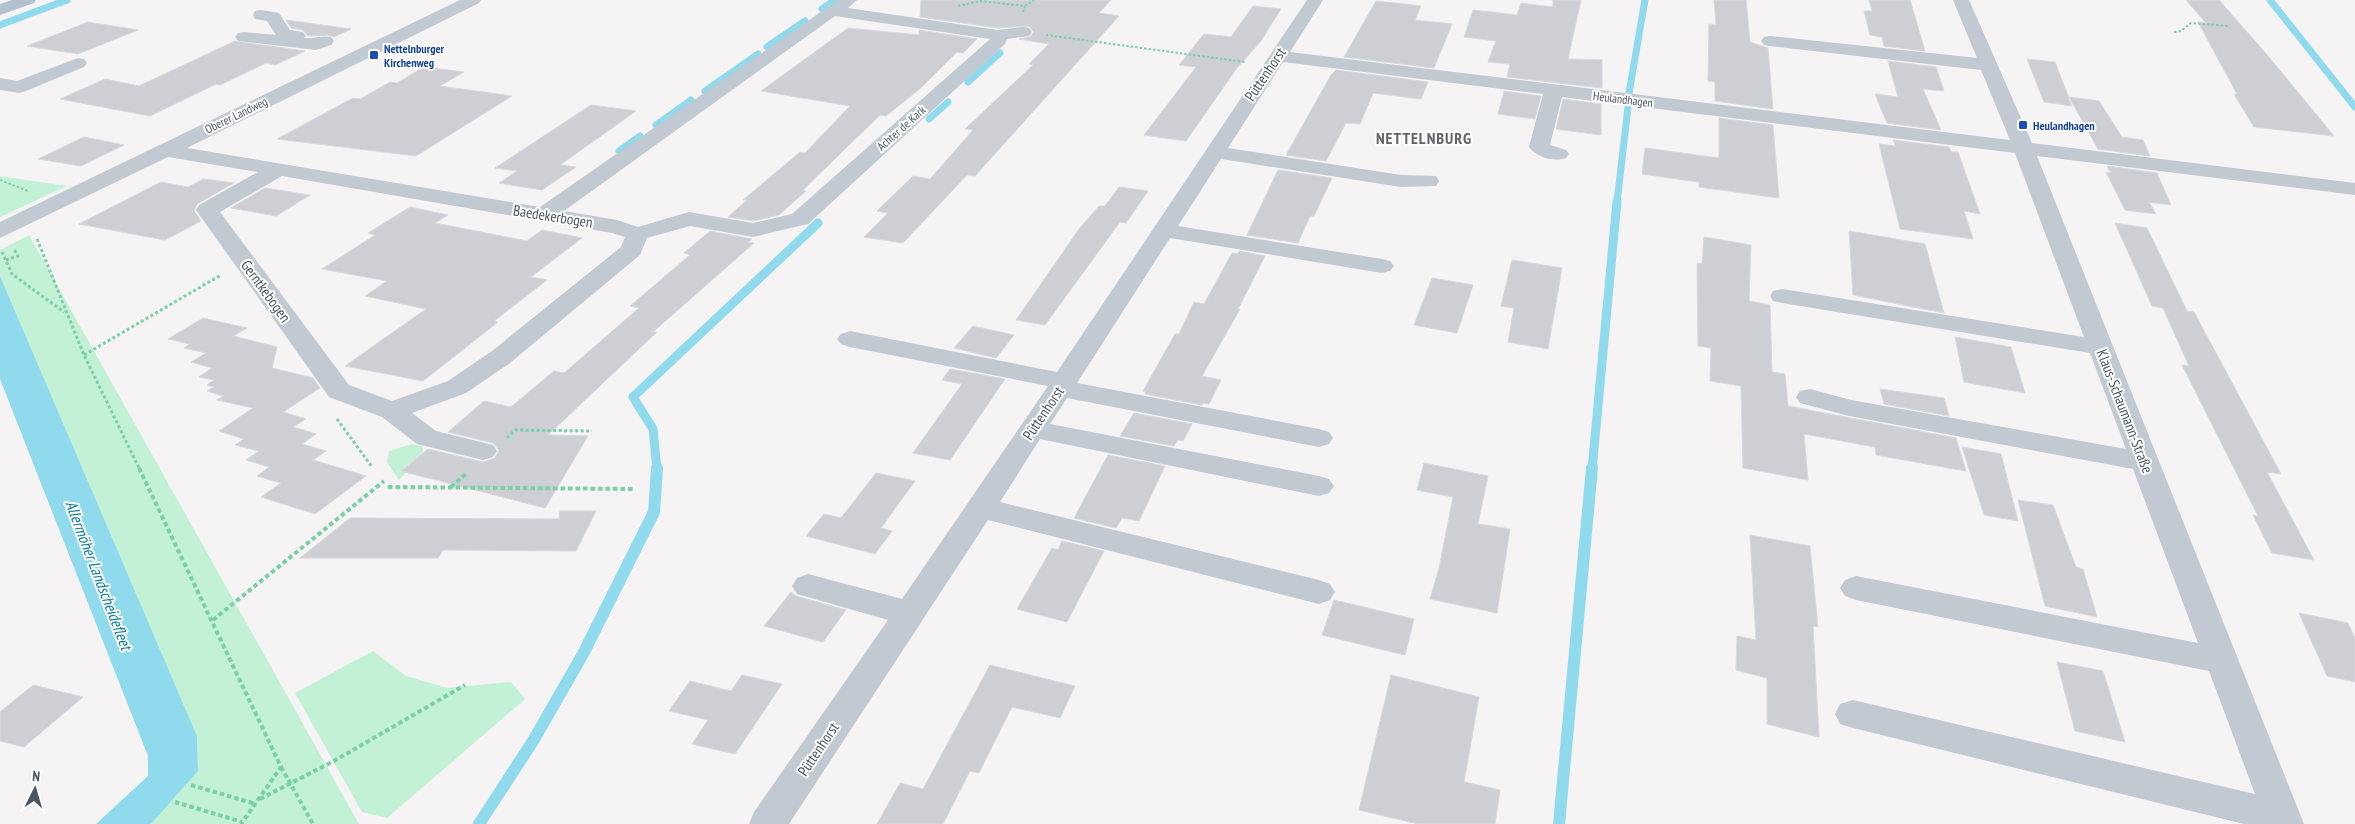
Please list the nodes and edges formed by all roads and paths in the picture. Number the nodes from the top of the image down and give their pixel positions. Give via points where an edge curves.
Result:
1 (28, 0) edge
2 (473, 0) edge
3 (849, 0) edge
4 (1034, 0) edge
5 (1315, 0) edge
6 (1961, 0) edge
7 (958, 6) dead end
8 (1025, 6) junction
9 (0, 10) edge
10 (832, 11) junction
11 (261, 15) dead end
12 (2228, 26) dead end
13 (2174, 32) dead end
14 (1010, 33) junction
15 (244, 37) dead end
16 (286, 41) junction
17 (325, 41) dead end
18 (1770, 41) dead end
19 (1275, 60) junction
20 (1798, 60) dead end
21 (78, 63) dead end
22 (1992, 74) junction
23 (0, 84) edge
24 (1554, 90) junction
25 (2024, 149) junction
26 (165, 150) junction
27 (1213, 152) junction
28 (1559, 154) dead end
29 (278, 170) junction
30 (1428, 180) dead end
31 (2355, 189) edge
32 (544, 215) junction
33 (7, 227) edge
34 (1162, 230) junction
35 (637, 234) junction
36 (0, 248) edge
37 (18, 256) dead end
38 (6, 260) junction
39 (244, 261) junction
40 (1382, 266) dead end
41 (1782, 296) dead end
42 (64, 312) junction
43 (850, 339) dead end
44 (2100, 347) junction
45 (84, 355) junction
46 (1062, 384) junction
47 (339, 391) junction
48 (1810, 397) dead end
49 (392, 411) junction
50 (1032, 429) junction
51 (592, 430) dead end
52 (1319, 438) dead end
53 (485, 454) junction
54 (2145, 462) junction
55 (372, 467) dead end
56 (384, 481) dead end
57 (1319, 486) dead end
58 (388, 487) dead end
59 (451, 488) junction
60 (634, 489) dead end
61 (975, 516) junction
62 (1070, 546) dead end
63 (808, 586) dead end
64 (1856, 588) dead end
65 (1319, 592) dead end
66 (908, 613) junction
67 (213, 620) junction
68 (2222, 661) junction
69 (465, 684) dead end
70 (1853, 714) dead end
71 (281, 767) junction
72 (291, 782) junction
73 (192, 785) dead end
74 (259, 799) junction
75 (175, 802) dead end
76 (256, 804) junction
77 (2283, 821) edge
78 (242, 823) edge
79 (313, 824) edge
80 (768, 824) edge

1 - 9 main road
2 - 26 street, Oberer Landweg
3 - 10 street
4 - 8 path
5 - 19 street, Püttenhorst
6 - 22 street, Klaus-Schaumann-Straße
7 - 8 path via 980,1
8 - 14 path
10 - 14 street
10 - 32 street
11 - 16 street via 273,17 284,34 297,36
12 - 13 path via 2191,23
14 - 19 path
14 - 35 street, Achter de Kark via 800,219 753,230 689,219
15 - 16 street
16 - 17 street via 316,45
18 - 22 street
19 - 24 street, Heulandhagen
19 - 27 street, Püttenhorst
20 - 22 street
21 - 23 street via 19,87
22 - 25 street, Klaus-Schaumann-Straße
24 - 25 street, Heulandhagen
24 - 28 street via 1539,147
25 - 31 street, Heulandhagen
25 - 44 street, Klaus-Schaumann-Straße
26 - 29 street, Baedekerbogen
26 - 33 street, Oberer Landweg
27 - 30 street via 1401,181
27 - 34 street, Püttenhorst
29 - 32 street, Baedekerbogen
29 - 39 street, Gerntkebogen via 207,210
32 - 35 street, Baedekerbogen via 617,227
33 - 42 path via 33,231
34 - 40 street
34 - 46 street, Püttenhorst
35 - 49 street via 632,250 501,357 456,388
36 - 38 path
37 - 38 path
38 - 42 path via 12,274
39 - 45 path
39 - 47 street, Gerntkebogen
41 - 44 street
42 - 45 path
43 - 46 street
44 - 54 street, Klaus-Schaumann-Straße
45 - 67 path
46 - 50 street, Püttenhorst
46 - 52 street
47 - 49 street
47 - 55 path via 337,419
48 - 54 street via 1876,413
49 - 53 street via 427,438
50 - 57 street
50 - 61 street, Püttenhorst
51 - 53 path via 516,430
53 - 59 path
54 - 68 street, Klaus-Schaumann-Straße
56 - 67 path
58 - 59 path
59 - 60 path
61 - 62 street
61 - 65 street
61 - 66 street, Püttenhorst
63 - 66 street
64 - 68 street
66 - 80 street, Püttenhorst
67 - 71 path
68 - 77 street, Klaus-Schaumann-Straße
69 - 72 path via 334,761
70 - 77 street
71 - 72 path
71 - 74 path
72 - 74 path
72 - 79 path
73 - 76 path
74 - 76 path
75 - 78 path
76 - 78 path

